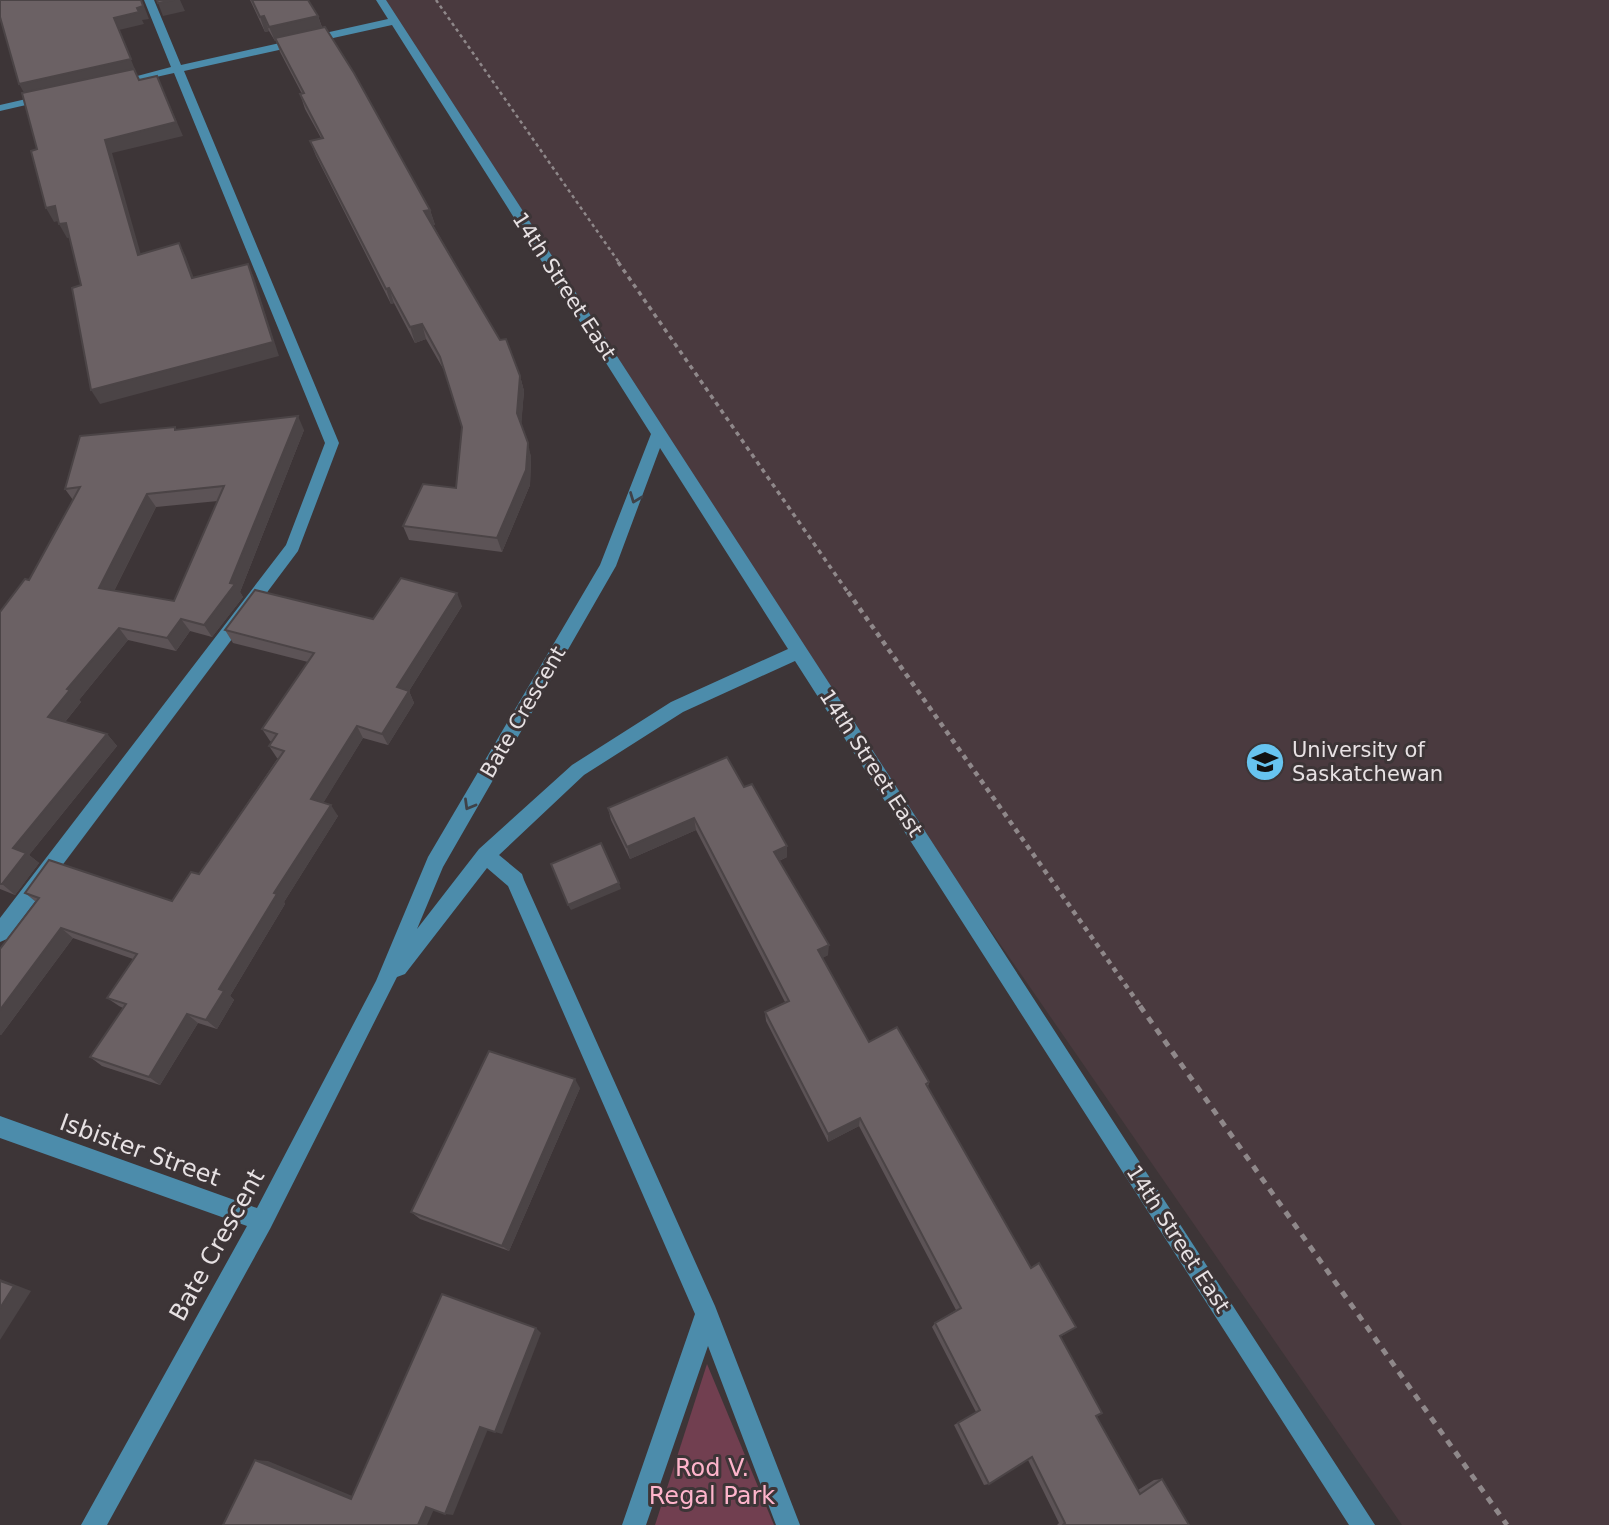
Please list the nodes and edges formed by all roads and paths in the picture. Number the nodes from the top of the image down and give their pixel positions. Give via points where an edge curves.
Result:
1 (149, 0) edge
2 (381, 0) edge
3 (437, 1) edge
4 (394, 21) junction
5 (178, 69) junction
6 (102, 86) edge
7 (64, 94) edge
8 (0, 108) edge
9 (658, 434) junction
10 (798, 652) junction
11 (486, 855) junction
12 (0, 933) edge
13 (383, 988) junction
14 (0, 1127) edge
15 (262, 1221) junction
16 (707, 1314) junction
17 (93, 1525) edge
18 (634, 1525) edge
19 (788, 1525) edge
20 (1363, 1525) edge
21 (1507, 1525) edge

1 - 5 street
2 - 4 street, 14th Street East
3 - 21 path via 896,661
4 - 5 street
4 - 9 street, 14th Street East
5 - 6 street
5 - 12 street via 332,443 293,547
7 - 8 street
9 - 10 street, 14th Street East
9 -> 13 street, Bate Crescent via 608,566 435,863
10 - 11 street, Bate Crescent via 677,707 578,771
10 - 20 street, 14th Street East
11 - 13 street, Bate Crescent
11 - 16 street via 515,880
13 - 15 street, Bate Crescent
14 - 15 street, Isbister Street
15 - 17 street, Bate Crescent
16 - 18 street
16 - 19 street

